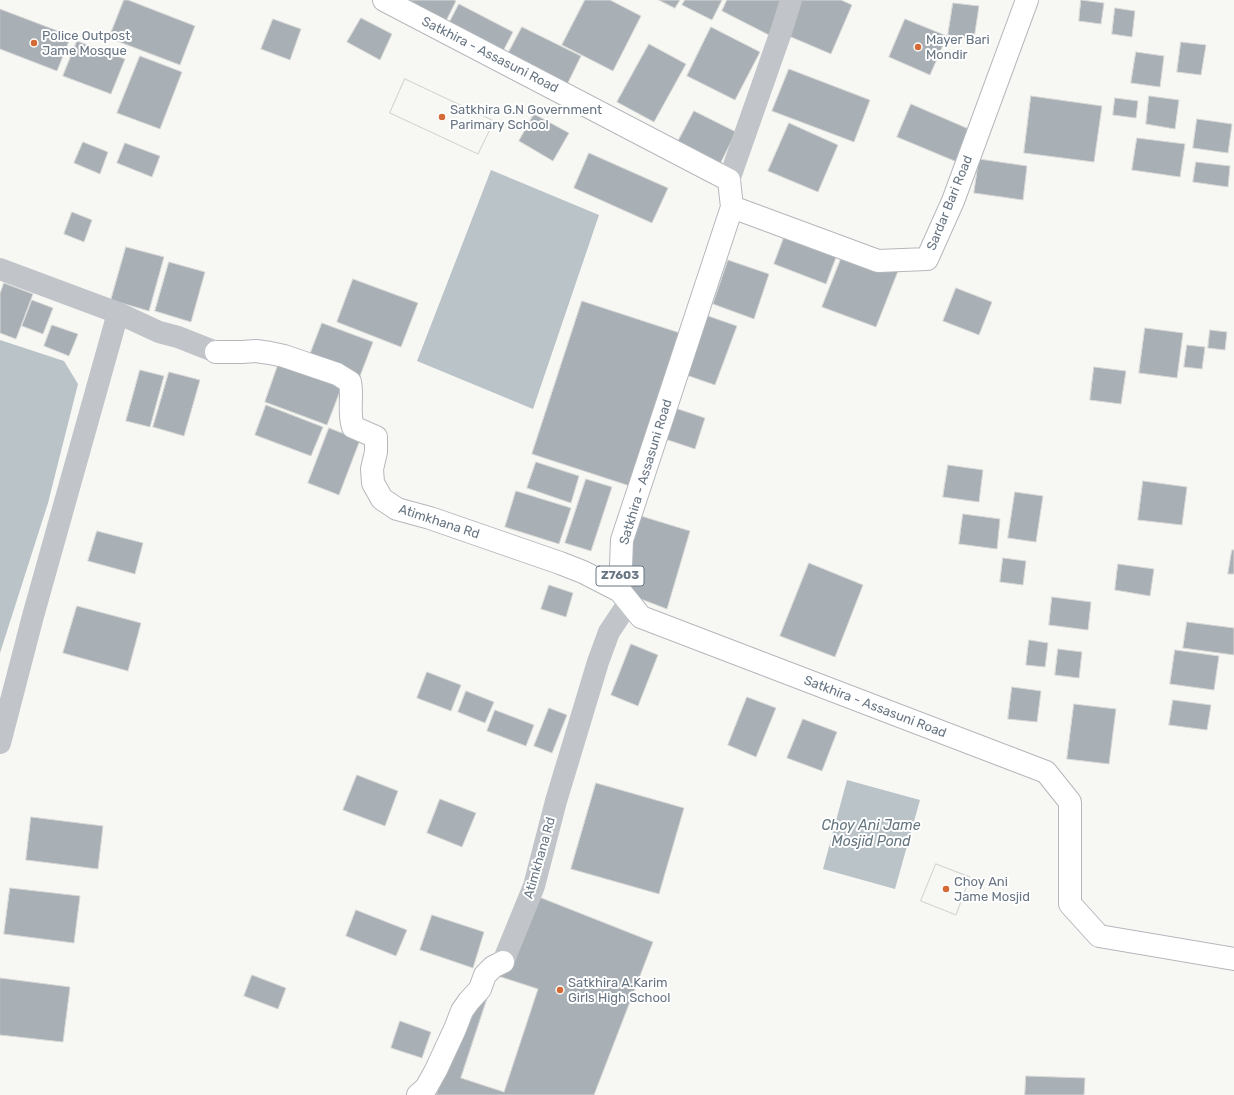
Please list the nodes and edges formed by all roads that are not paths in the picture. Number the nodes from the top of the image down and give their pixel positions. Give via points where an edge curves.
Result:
1 (384, 0) edge
2 (791, 0) edge
3 (1027, 0) edge
4 (730, 180) junction
5 (732, 207) junction
6 (0, 269) edge
7 (118, 313) junction
8 (216, 352) joint
9 (624, 597) junction
10 (0, 743) edge
11 (1234, 959) edge
12 (503, 962) joint
13 (418, 1095) edge

1 - 4 main road, Satkhira - Assasuni Road
2 - 4 street
3 - 5 main road, Sardar Bari Road via 953,201 927,259 878,261
4 - 5 main road, Satkhira - Assasuni Road / Z7603
5 - 9 main road, Satkhira - Assasuni Road / Z7603 via 622,540
6 - 7 street
7 - 8 street via 159,332
7 - 10 street
8 - 9 main road, Atimkhana Rd via 270,353 326,370 350,382 352,427 376,438 373,483 382,499 397,509 430,518 583,572
9 - 11 main road, Satkhira - Assasuni Road / Z7603 via 641,617 1046,772 1070,802 1070,904 1099,936
9 - 12 street, Atimkhana Rd via 598,662 556,801 534,886
12 - 13 main road, Atimkhana Rd via 493,967 480,989 469,1000 436,1070 426,1088

